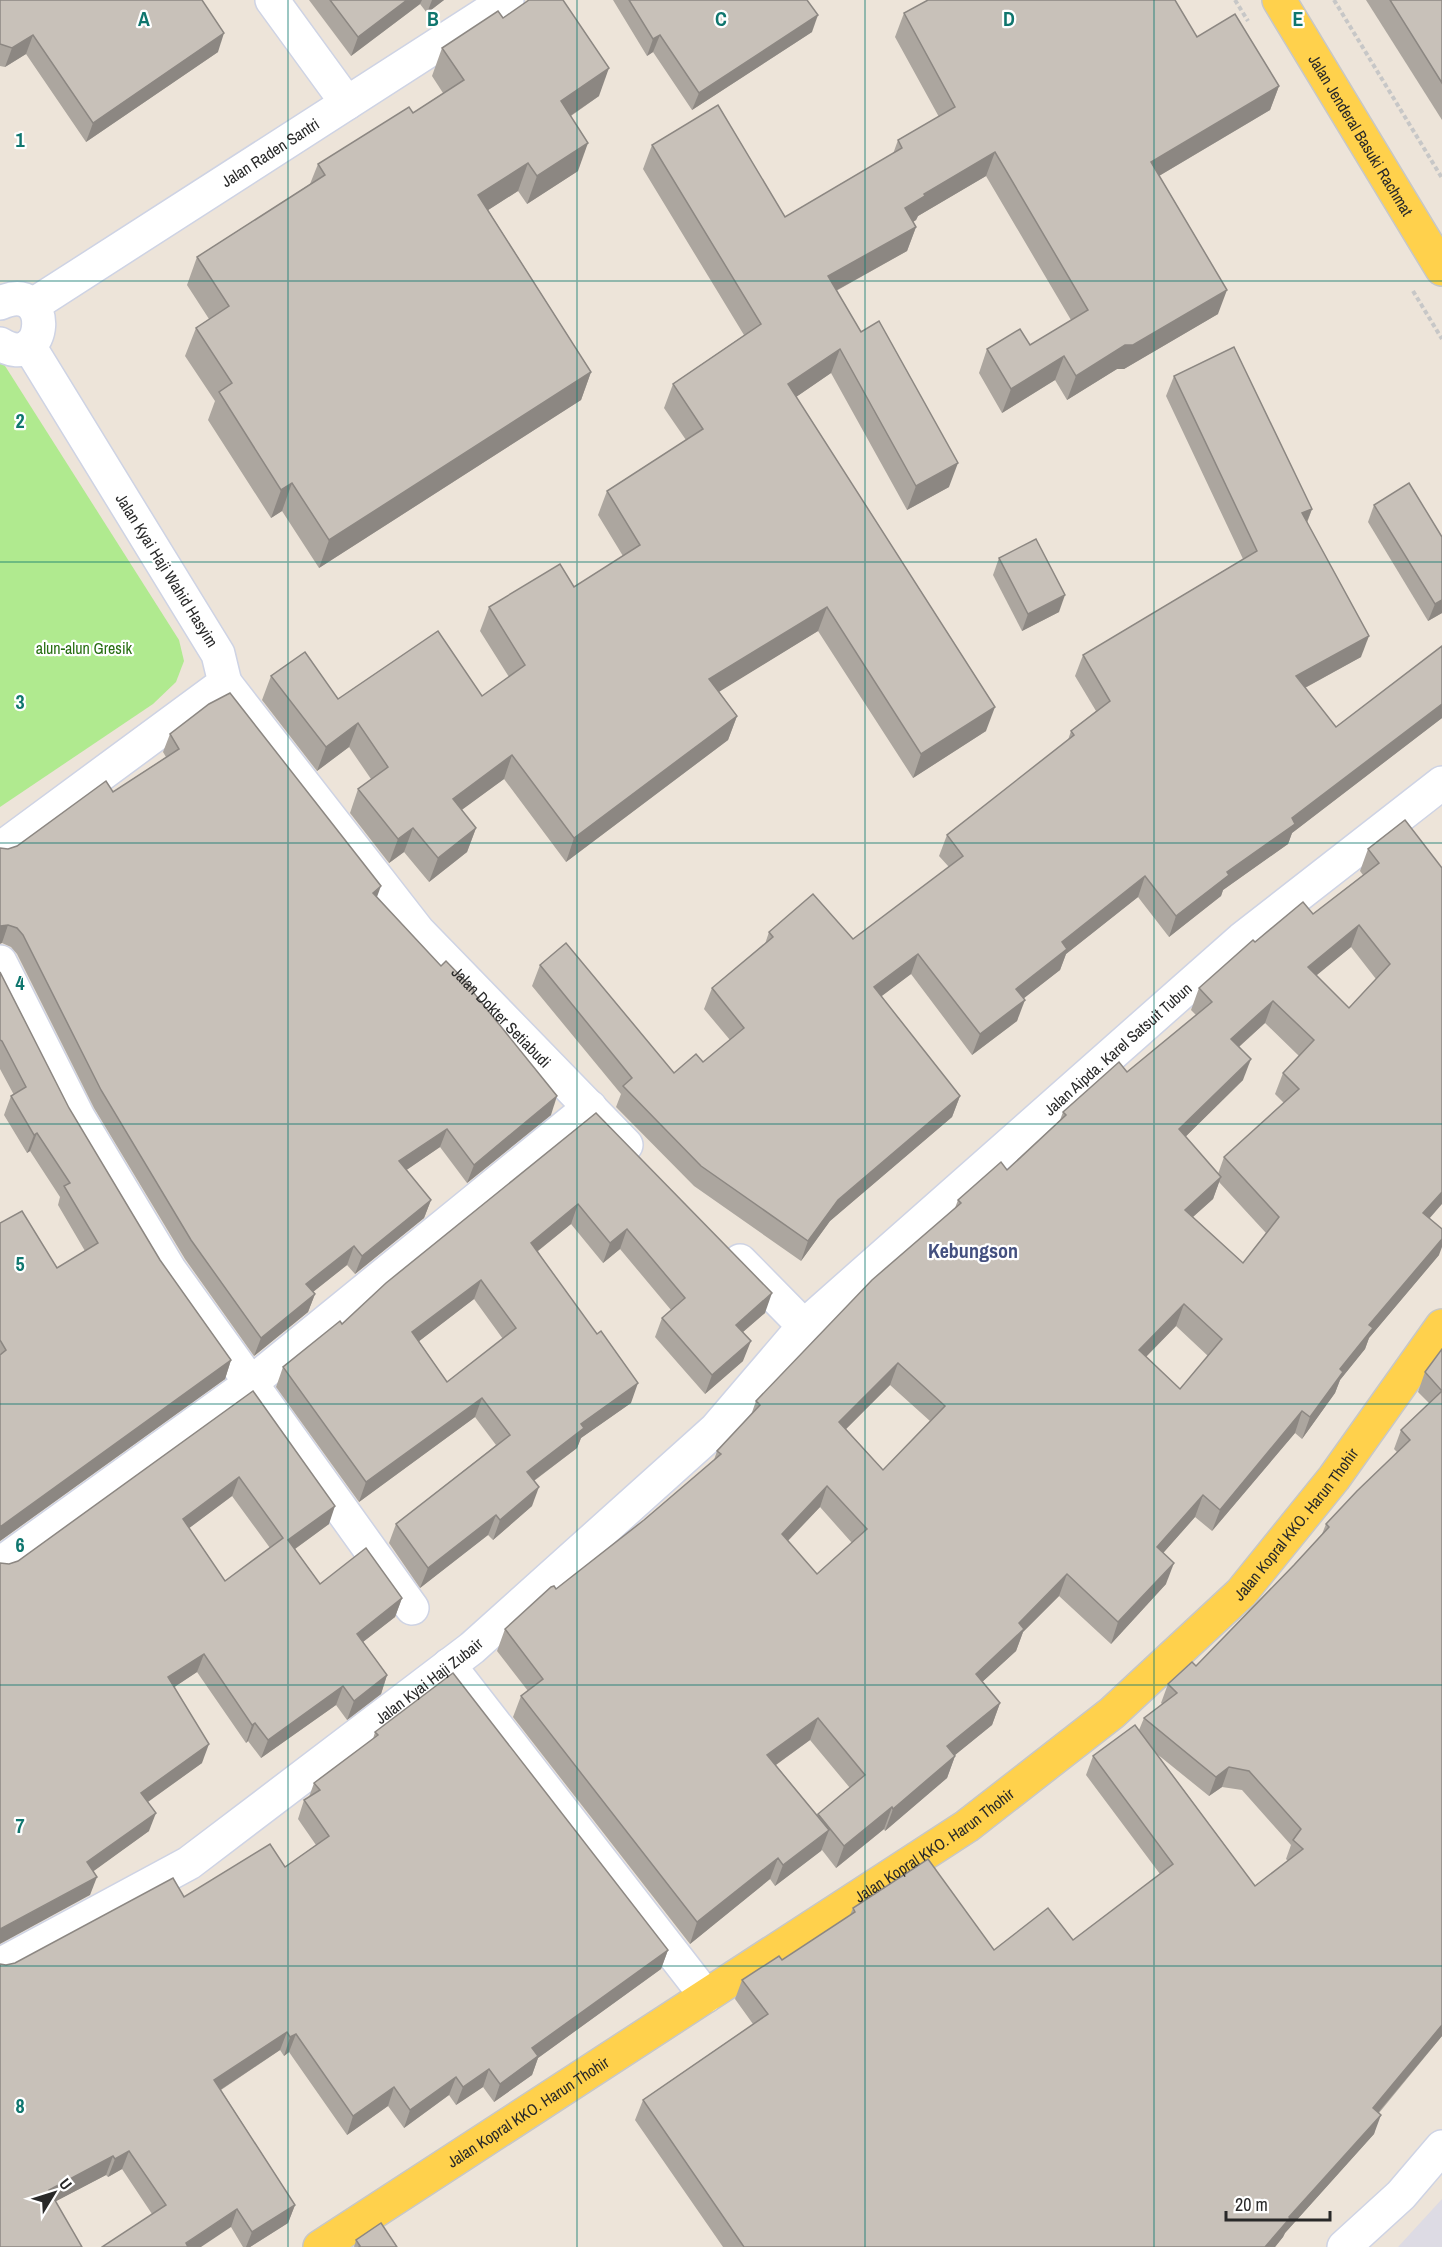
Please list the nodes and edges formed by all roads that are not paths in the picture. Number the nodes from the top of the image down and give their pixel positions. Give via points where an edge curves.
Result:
1 (272, 0) edge
2 (507, 0) edge
3 (1279, 0) edge
4 (470, 10) edge
5 (348, 103) junction
6 (1442, 269) edge
7 (0, 302) edge
8 (33, 305) junction
9 (15, 345) edge
10 (225, 683) junction
11 (1442, 783) edge
12 (0, 849) edge
13 (0, 962) edge
14 (590, 1107) junction
15 (647, 1166) edge
16 (721, 1242) edge
17 (804, 1326) junction
18 (1442, 1326) edge
19 (251, 1383) junction
20 (0, 1564) edge
21 (412, 1608) dead end
22 (449, 1665) junction
23 (0, 1965) edge
24 (706, 1996) junction
25 (1442, 2147) edge
26 (320, 2247) edge
27 (1344, 2247) edge

1 - 5 street
2 - 4 street, Jalan Raden Santri
3 - 6 main road, Jalan Jenderal Basuki Rachmat
4 - 5 street, Jalan Raden Santri
5 - 8 street, Jalan Raden Santri
7 - 8 street via 23,299
8 - 9 street via 41,327 37,337
9 - 10 street, Jalan Kyai Haji Wahid Hasyim via 218,654
10 - 12 street
10 - 14 street, Jalan Dokter Setiabudi via 418,931
11 - 17 street, Jalan Aipda. Karel Satsuit Tubun via 1242,939
13 - 19 street via 78,1117 169,1269
14 - 15 street, Jalan Dokter Setiabudi
14 - 19 street
16 - 17 street
17 - 22 street, Jalan Kyai Haji Zubair via 716,1429
18 - 24 main road, Jalan Kopral KKO. Harun Thohir via 1334,1478 1241,1593 1112,1713 967,1826
19 - 20 street
19 - 21 street
22 - 23 street, Jalan Kyai Haji Zubair via 189,1863
22 - 24 street
24 - 26 main road, Jalan Kopral KKO. Harun Thohir
25 - 27 street via 1401,2194

